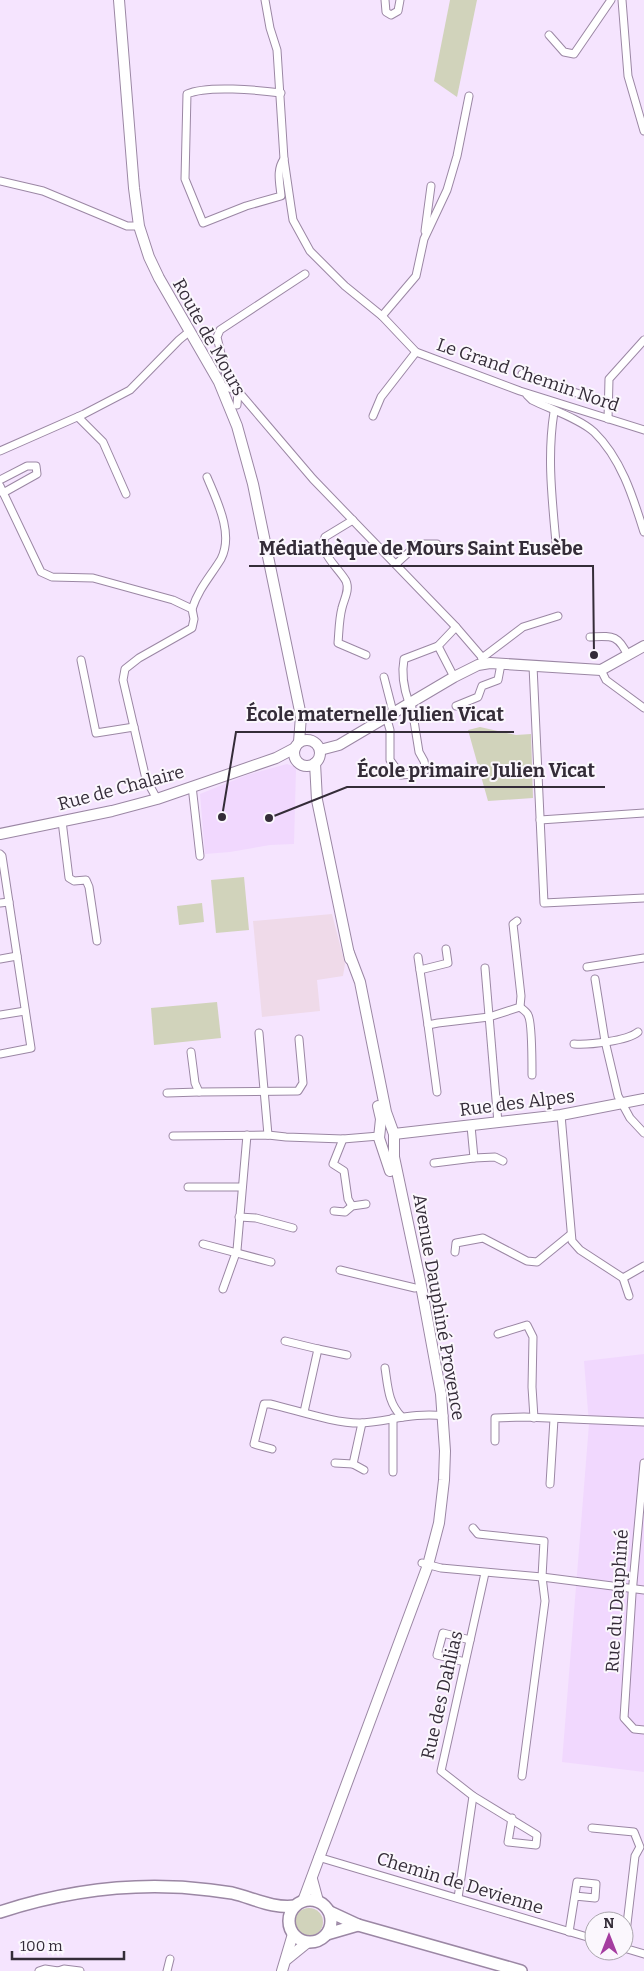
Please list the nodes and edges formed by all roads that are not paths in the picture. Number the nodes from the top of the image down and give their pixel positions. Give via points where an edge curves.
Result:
1 (119, 0) edge
2 (265, 0) edge
3 (385, 0) edge
4 (400, 0) edge
5 (611, 0) edge
6 (622, 0) edge
7 (548, 35) dead end
8 (281, 93) junction
9 (469, 96) dead end
10 (644, 131) edge
11 (284, 159) junction
12 (0, 181) edge
13 (431, 186) dead end
14 (139, 226) junction
15 (424, 239) junction
16 (305, 274) dead end
17 (382, 316) junction
18 (190, 331) junction
19 (644, 340) edge
20 (416, 352) junction
21 (522, 374) dead end
22 (222, 381) junction
23 (238, 391) junction
24 (525, 393) junction
25 (249, 403) junction
26 (608, 404) junction
27 (234, 409) junction
28 (554, 412) junction
29 (373, 416) dead end
30 (78, 417) junction
31 (608, 419) junction
32 (644, 430) edge
33 (0, 451) edge
34 (207, 477) dead end
35 (0, 480) edge
36 (2, 490) edge
37 (126, 494) dead end
38 (353, 520) junction
39 (644, 532) edge
40 (556, 542) dead end
41 (437, 544) dead end
42 (396, 564) junction
43 (192, 609) junction
44 (558, 616) dead end
45 (456, 627) junction
46 (590, 637) dead end
47 (438, 646) junction
48 (644, 646) edge
49 (366, 655) dead end
50 (628, 656) junction
51 (81, 660) dead end
52 (483, 661) junction
53 (500, 664) junction
54 (532, 666) junction
55 (602, 670) junction
56 (384, 677) dead end
57 (454, 677) junction
58 (410, 703) junction
59 (456, 706) dead end
60 (644, 708) edge
61 (389, 714) junction
62 (301, 716) junction
63 (134, 727) junction
64 (313, 741) junction
65 (297, 745) junction
66 (320, 750) junction
67 (276, 758) junction
68 (300, 762) junction
69 (315, 763) junction
70 (192, 786) junction
71 (157, 799) junction
72 (317, 800) junction
73 (644, 813) edge
74 (540, 820) junction
75 (62, 821) junction
76 (0, 834) edge
77 (0, 854) edge
78 (200, 856) dead end
79 (644, 898) edge
80 (9, 902) junction
81 (0, 903) edge
82 (517, 921) dead end
83 (97, 941) dead end
84 (446, 949) dead end
85 (17, 956) junction
86 (418, 957) dead end
87 (644, 958) edge
88 (0, 959) edge
89 (587, 967) dead end
90 (485, 968) dead end
91 (420, 970) junction
92 (595, 979) dead end
93 (520, 1007) junction
94 (25, 1011) junction
95 (0, 1015) edge
96 (489, 1017) junction
97 (428, 1025) junction
98 (638, 1032) dead end
99 (259, 1033) dead end
100 (299, 1039) dead end
101 (605, 1041) junction
102 (574, 1044) dead end
103 (191, 1052) dead end
104 (0, 1054) edge
105 (532, 1075) dead end
106 (199, 1092) junction
107 (266, 1092) junction
108 (437, 1092) dead end
109 (166, 1094) dead end
110 (644, 1099) edge
111 (621, 1104) junction
112 (562, 1115) junction
113 (498, 1123) junction
114 (471, 1126) junction
115 (644, 1133) edge
116 (268, 1134) junction
117 (247, 1135) junction
118 (387, 1135) junction
119 (173, 1136) dead end
120 (343, 1139) junction
121 (474, 1158) junction
122 (503, 1161) dead end
123 (434, 1164) dead end
124 (188, 1187) dead end
125 (242, 1187) junction
126 (366, 1204) dead end
127 (352, 1206) junction
128 (334, 1211) dead end
129 (240, 1217) junction
130 (293, 1228) dead end
131 (570, 1235) junction
132 (203, 1244) dead end
133 (455, 1252) dead end
134 (235, 1253) junction
135 (271, 1262) dead end
136 (644, 1266) edge
137 (340, 1270) dead end
138 (623, 1278) junction
139 (223, 1288) dead end
140 (415, 1288) junction
141 (629, 1296) dead end
142 (498, 1334) dead end
143 (285, 1341) dead end
144 (318, 1349) junction
145 (347, 1355) dead end
146 (385, 1368) dead end
147 (304, 1412) junction
148 (440, 1415) junction
149 (402, 1417) junction
150 (393, 1418) junction
151 (534, 1418) junction
152 (554, 1418) junction
153 (644, 1422) edge
154 (362, 1423) junction
155 (495, 1441) dead end
156 (272, 1449) dead end
157 (644, 1462) edge
158 (335, 1463) dead end
159 (353, 1464) junction
160 (364, 1470) dead end
161 (393, 1472) dead end
162 (550, 1484) dead end
163 (473, 1528) dead end
164 (425, 1564) junction
165 (485, 1573) junction
166 (542, 1577) junction
167 (632, 1589) junction
168 (644, 1590) edge
169 (470, 1640) junction
170 (466, 1662) junction
171 (644, 1730) edge
172 (522, 1776) dead end
173 (474, 1796) junction
174 (512, 1818) junction
175 (592, 1828) dead end
176 (318, 1856) junction
177 (312, 1875) junction
178 (575, 1896) dead end
179 (458, 1898) junction
180 (318, 1901) junction
181 (264, 1903) junction
182 (299, 1903) junction
183 (628, 1911) edge
184 (0, 1912) edge
185 (330, 1912) junction
186 (358, 1925) junction
187 (291, 1929) junction
188 (569, 1932) junction
189 (327, 1934) junction
190 (584, 1936) edge
191 (308, 1942) junction
192 (170, 1959) dead end
193 (283, 1966) edge
194 (39, 1971) edge
195 (58, 1971) edge
196 (80, 1971) edge
197 (167, 1971) edge
198 (521, 1971) edge

1 - 14 main road, Route de Mours
2 - 8 street, Le Grand Chemin Nord via 277,50
3 - 4 street via 386,12 391,15 398,11
5 - 7 street via 574,54 564,52
6 - 10 street via 628,76
8 - 11 street, Le Grand Chemin Nord
8 - 11 street via 218,90 187,94 185,179 203,222 281,196 279,165
9 - 15 street via 447,190
11 - 17 street, Le Grand Chemin Nord via 293,220 310,251 345,286
12 - 14 street via 43,191 128,226
13 - 15 street
14 - 18 main road, Route de Mours via 159,278
15 - 17 street via 416,276
16 - 22 street via 220,330 217,337
17 - 20 street, Le Grand Chemin Nord
18 - 22 main road, Route de Mours
18 - 30 street via 130,390
19 - 26 street via 609,379
20 - 24 street, Le Grand Chemin Nord
20 - 29 street via 381,397
21 - 26 street
22 - 23 street
22 - 23 street via 226,387
22 - 27 main road, Route de Mours
23 - 25 street
23 - 27 street
24 - 28 street
24 - 31 street, Le Grand Chemin Nord
25 - 27 street
25 - 38 street
26 - 31 street
27 - 62 main road, Route de Mours via 253,484
28 - 39 street via 594,432 611,453 624,475
28 - 40 street via 549,469
30 - 33 street
30 - 37 street via 103,442
31 - 32 street, Le Grand Chemin Nord
34 - 43 street via 222,513 226,544 221,558 196,594
35 - 36 street via 27,466 36,466 37,474
36 - 43 street via 41,572 52,577 93,578 173,600
38 - 42 street
38 - 49 street via 325,537 323,549 347,583 338,643
41 - 42 street via 418,544
42 - 45 street
43 - 63 street via 192,628 125,669 123,680
44 - 52 street via 523,627
45 - 47 street
45 - 52 street
46 - 50 street via 618,639
47 - 57 street
47 - 58 street via 404,659 403,682
48 - 50 main road
50 - 55 main road
51 - 63 street via 96,733
52 - 53 main road
52 - 57 main road
53 - 54 main road
53 - 59 street via 498,680 482,686 478,697
54 - 55 main road
54 - 74 street
55 - 60 street via 606,680
56 - 61 street
57 - 58 main road
58 - 61 main road
58 - 61 street via 419,752 426,770 401,775 390,760
61 - 66 main road via 340,744
62 - 64 main road, Route de Mours
62 - 65 main road, Route de Mours
63 - 71 street via 146,779
64 - 65 main road via 303,740
64 - 66 main road
65 - 67 main road, Rue de Chalaire
65 - 68 main road
66 - 69 main road
67 - 68 main road, Rue de Chalaire
67 - 70 main road, Rue de Chalaire
68 - 69 main road
68 - 72 main road, Avenue Dauphiné Provence
69 - 72 main road, Avenue Dauphiné Provence
70 - 71 main road, Rue de Chalaire
70 - 78 street
71 - 75 main road, Rue de Chalaire
72 - 118 main road, Avenue Dauphiné Provence
73 - 74 street
74 - 79 street via 544,903
75 - 76 main road, Rue de Chalaire
75 - 83 street via 69,878 86,880 89,886
77 - 80 street
80 - 81 street
80 - 85 street
82 - 93 street via 513,924
84 - 91 street via 448,962
85 - 88 street
85 - 94 street
86 - 91 street
87 - 89 street
90 - 96 street
91 - 97 street
92 - 101 street
93 - 96 street
93 - 105 street via 529,1016 531,1025
94 - 95 street
94 - 104 street via 31,1048
96 - 97 street
96 - 113 street
97 - 108 street
98 - 101 street
99 - 107 street
100 - 107 street via 303,1083 298,1091
101 - 102 street
101 - 111 street
103 - 106 street
106 - 107 street
106 - 109 street
107 - 116 street
110 - 111 main road, Rue des Alpes
111 - 112 main road, Rue des Alpes
111 - 115 street
112 - 113 main road, Rue des Alpes
112 - 131 street
113 - 114 main road, Rue des Alpes
114 - 118 main road, Rue des Alpes
114 - 121 street
116 - 117 street
116 - 120 street
117 - 119 street
117 - 125 street
118 - 120 street
118 - 140 main road, Avenue Dauphiné Provence
118 - 148 main road, Avenue Dauphiné Provence via 420,1280
120 - 127 street via 333,1164 344,1171
121 - 122 street
121 - 123 street
124 - 125 street
125 - 129 street
126 - 127 street
127 - 128 street via 345,1212
129 - 130 street
129 - 134 street
131 - 133 street via 537,1262 527,1261 483,1238 456,1243
131 - 138 street via 580,1250
132 - 134 street
134 - 135 street
134 - 139 street
136 - 138 street
137 - 140 street
138 - 141 street
140 - 148 main road, Avenue Dauphiné Provence
142 - 151 street via 527,1326 533,1337
143 - 144 street
144 - 145 street
144 - 147 street
146 - 149 street via 389,1397
147 - 154 street
147 - 156 street via 264,1404 254,1444
148 - 149 street
148 - 164 main road, Avenue Dauphiné Provence via 445,1451 442,1503
149 - 150 street
150 - 154 street
150 - 161 street
151 - 152 street
151 - 155 street via 496,1418
152 - 153 street
152 - 162 street
154 - 159 street
157 - 167 street, Rue du Dauphiné
158 - 159 street
159 - 160 street
163 - 166 street via 478,1534 544,1541
164 - 165 street
164 - 176 main road, Avenue Dauphiné Provence
165 - 166 street
165 - 169 street, Rue des Dahlias
166 - 167 street
166 - 172 street via 545,1601
167 - 168 street
167 - 171 street, Rue du Dauphiné via 624,1718 634,1729
169 - 170 street, Rue des Dahlias
169 - 170 street via 443,1633 437,1654
170 - 173 street, Rue des Dahlias via 441,1771
173 - 174 street
173 - 179 street
174 - 174 street via 537,1835 536,1845 508,1842
175 - 183 street via 634,1832 640,1847
176 - 177 main road, Avenue Dauphiné Provence
176 - 179 street, Chemin de Devienne
177 - 180 main road
177 - 182 main road, Avenue Dauphiné Provence
178 - 188 street
179 - 188 street, Chemin de Devienne
180 - 182 main road
180 - 185 main road
181 - 182 main road via 287,1907
181 - 184 main road via 232,1893 140,1886 59,1895
181 - 187 main road
182 - 187 main road via 289,1917
185 - 186 main road
185 - 189 main road via 331,1924
186 - 189 main road
186 - 198 main road
187 - 191 main road via 297,1938
187 - 193 main road
188 - 190 street, Chemin de Devienne
189 - 191 main road
191 - 193 main road
192 - 197 street
194 - 195 street
195 - 196 street

